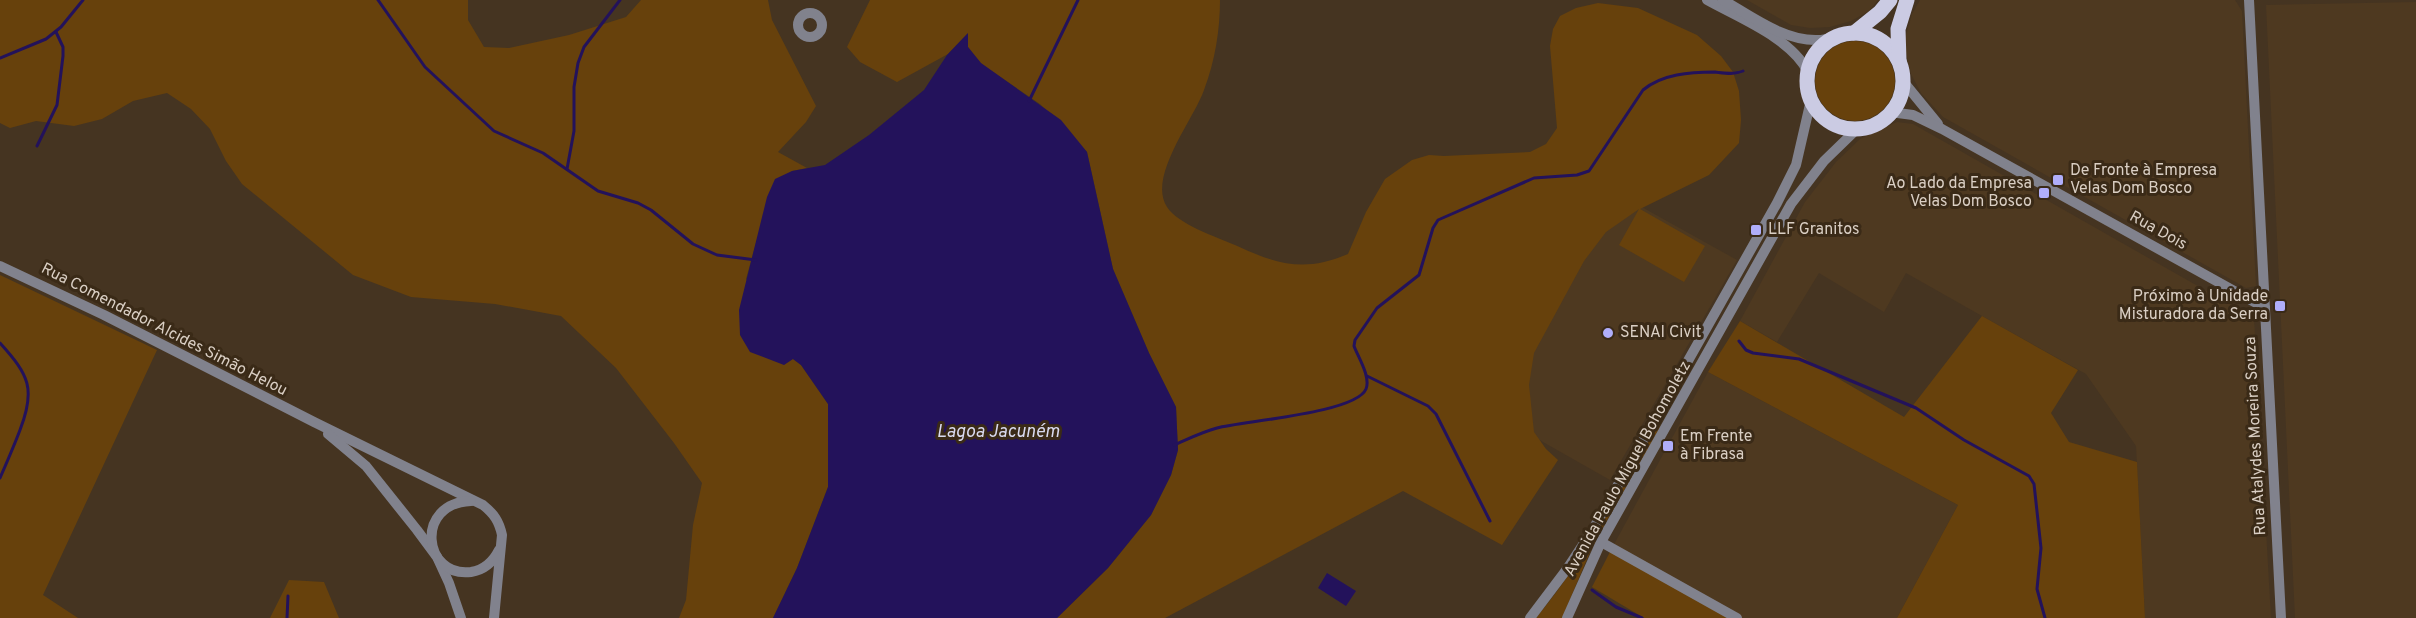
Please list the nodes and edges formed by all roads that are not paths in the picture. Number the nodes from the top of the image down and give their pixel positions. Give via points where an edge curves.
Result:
1 (804, 0) edge
2 (1707, 0) edge
3 (1723, 0) edge
4 (1890, 0) edge
5 (1907, 0) edge
6 (2249, 0) edge
7 (805, 13) dead end
8 (1854, 33) junction
9 (1838, 36) junction
10 (1899, 64) junction
11 (1808, 72) junction
12 (1902, 80) junction
13 (1811, 100) junction
14 (1890, 112) junction
15 (1858, 128) junction
16 (1942, 129) junction
17 (0, 266) edge
18 (2265, 308) junction
19 (314, 422) junction
20 (472, 501) junction
21 (1601, 542) junction
22 (500, 548) junction
23 (437, 557) junction
24 (461, 618) edge
25 (494, 618) edge
26 (1530, 618) edge
27 (1567, 618) edge
28 (1737, 618) edge
29 (2281, 618) edge

1 - 7 street
2 - 11 street via 1785,44
3 - 9 street via 1792,36 1819,40
4 - 8 main road
5 - 10 main road via 1898,29
6 - 18 street, Rua Atalydes Moreira Souza
8 - 9 main road
8 - 10 main road via 1882,41
9 - 11 main road via 1818,50
10 - 12 main road
11 - 13 main road
12 - 14 main road via 1900,94
12 - 16 street, Rua Dois
13 - 15 main road via 1819,113 1833,123
13 - 26 street, Avenida Paulo Miguel Bohomoletz via 1796,165 1762,232 1592,531
14 - 15 main road via 1876,123
14 - 16 street, Rua Dois via 1913,115
15 - 21 street, Avenida Paulo Miguel Bohomoletz via 1824,161 1791,204
16 - 18 street, Rua Dois
17 - 19 street, Rua Comendador Alcides Simão Helou
18 - 29 street, Rua Atalydes Moreira Souza
19 - 20 street, Rua Comendador Alcides Simão Helou
19 - 23 street, Rua Comendador Alcides Simão Helou via 366,466
20 - 22 street, Rua Comendador Alcides Simão Helou via 493,513 501,529
20 - 23 street, Rua Comendador Alcides Simão Helou via 459,501 439,514 431,536
21 - 27 street, Avenida Paulo Miguel Bohomoletz
21 - 28 street
22 - 23 street, Rua Comendador Alcides Simão Helou via 495,558 476,571 454,570
22 - 25 street, Rua Comendador Alcides Simão Helou
23 - 24 street, Rua Comendador Alcides Simão Helou

